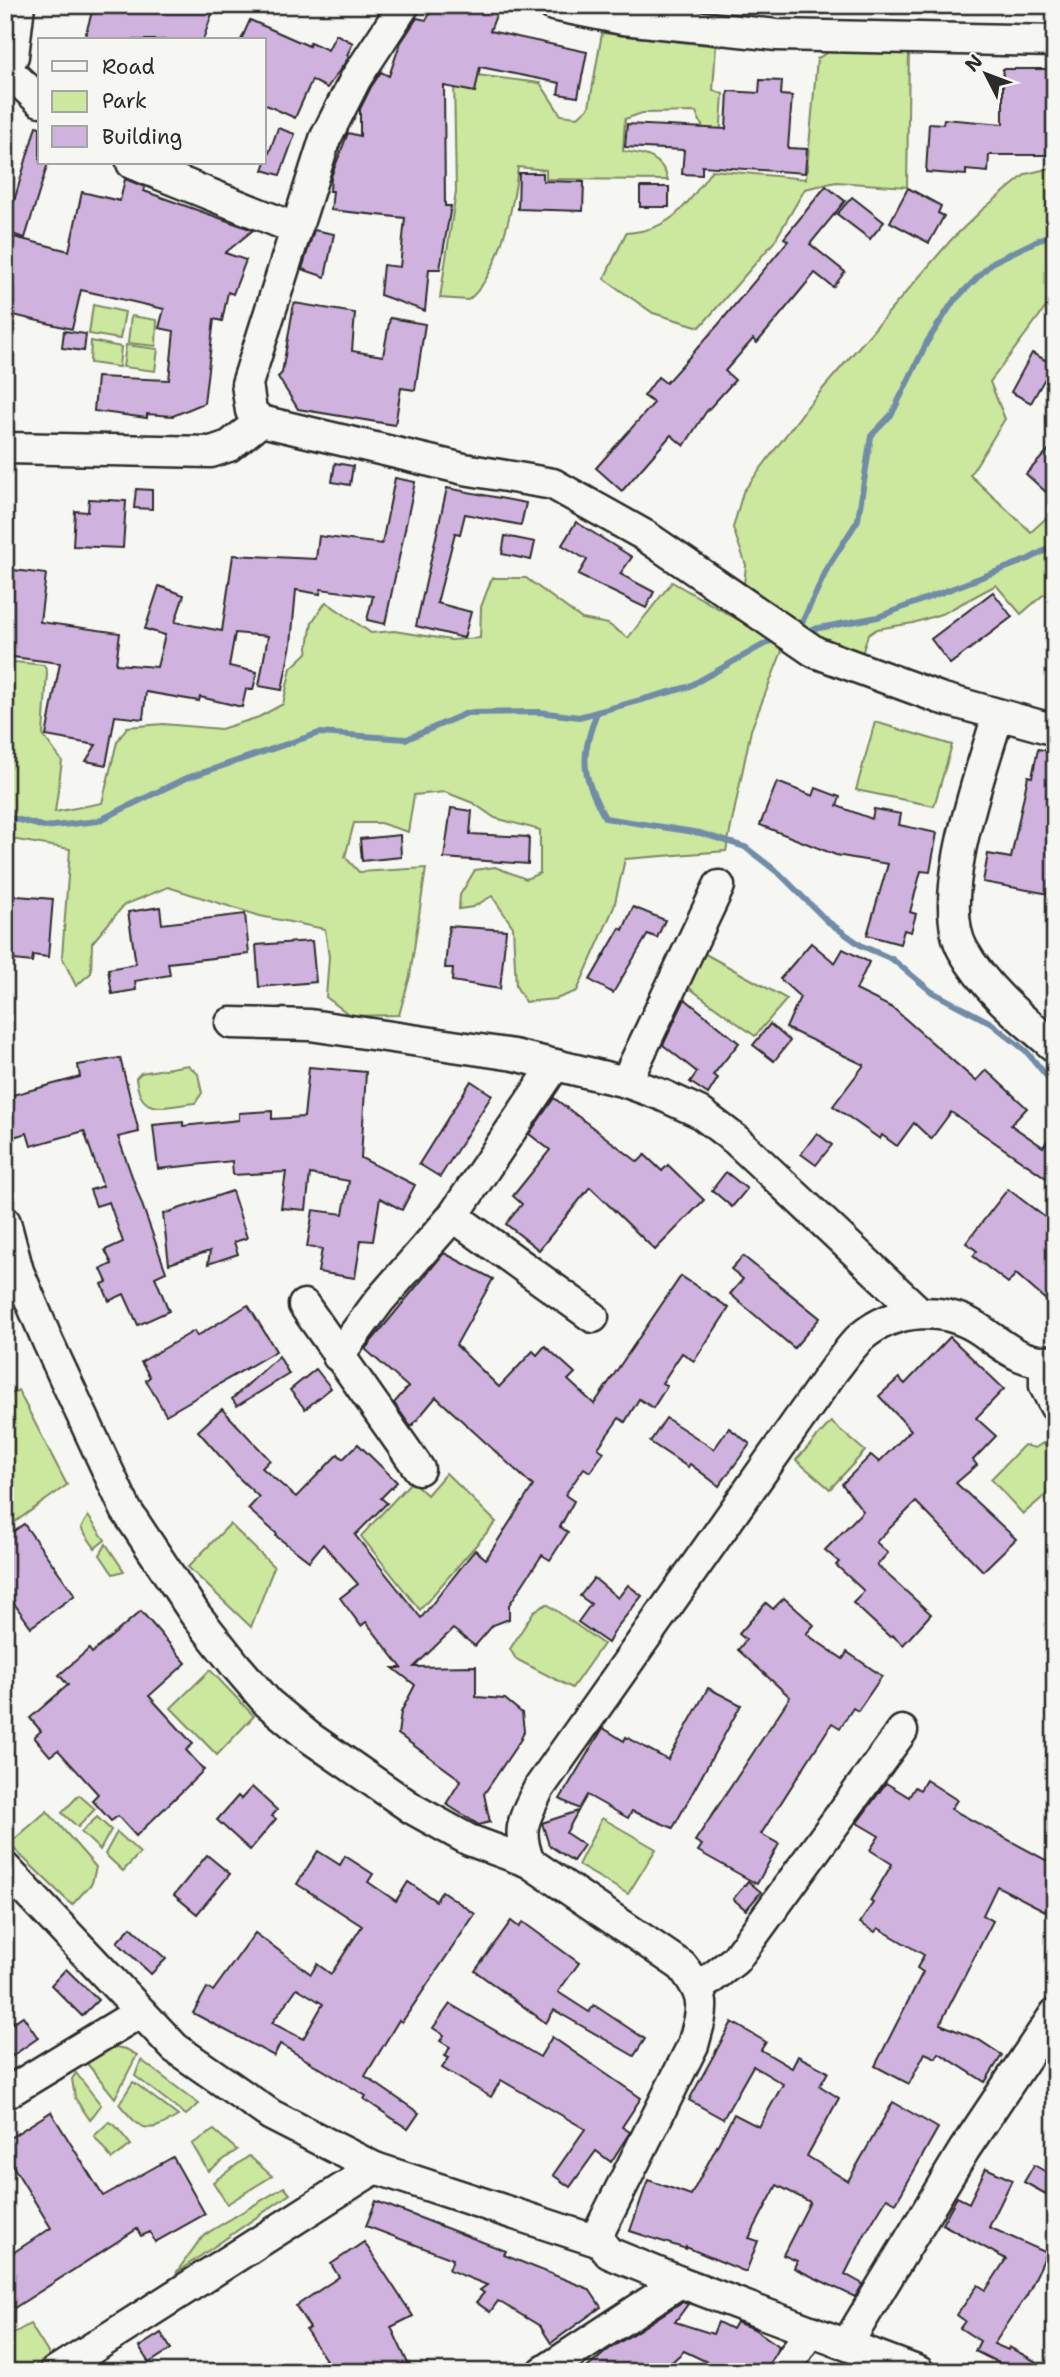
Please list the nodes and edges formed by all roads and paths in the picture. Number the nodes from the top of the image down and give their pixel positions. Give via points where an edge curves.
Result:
1 (19, 5) edge
2 (404, 5) edge
3 (554, 5) edge
4 (1055, 41) edge
5 (5, 66) edge
6 (38, 99) edge
7 (134, 164) edge
8 (294, 229) junction
9 (261, 421) junction
10 (5, 447) edge
11 (998, 715) junction
12 (1055, 730) edge
13 (719, 886) dead end
14 (231, 1023) dead end
15 (1055, 1047) edge
16 (555, 1065) junction
17 (626, 1082) junction
18 (453, 1216) junction
19 (5, 1222) edge
20 (304, 1305) dead end
21 (919, 1312) junction
22 (593, 1317) dead end
23 (338, 1356) junction
24 (1050, 1361) edge
25 (1055, 1406) edge
26 (419, 1469) dead end
27 (902, 1731) dead end
28 (529, 1862) junction
29 (5, 1868) edge
30 (699, 1988) junction
31 (140, 2012) junction
32 (1055, 2014) edge
33 (5, 2094) edge
34 (375, 2168) junction
35 (600, 2242) junction
36 (680, 2282) junction
37 (810, 2331) junction
38 (847, 2344) junction
39 (55, 2372) edge
40 (543, 2372) edge
41 (783, 2372) edge
42 (919, 2372) edge

1 - 5 street via 13,56
2 - 8 street via 356,78 325,139
3 - 4 street via 623,19 777,35
5 - 6 street
7 - 8 street
8 - 9 street via 247,384 251,411
9 - 10 street via 229,446 211,452
9 - 11 street via 464,469 552,484 644,536 815,652
11 - 12 street
11 - 15 street via 964,835 953,916 961,947 983,979
13 - 17 street
14 - 16 street via 310,1025
16 - 17 street
16 - 18 street
17 - 21 street via 699,1112 736,1140
18 - 22 street
18 - 23 street
19 - 28 street via 18,1271 127,1510 195,1614 236,1666 268,1703 309,1737 413,1809 469,1840
20 - 23 street
21 - 24 street via 979,1328 1018,1357
21 - 28 street via 889,1318 861,1337 833,1371 539,1788 525,1816 520,1840
23 - 26 street
24 - 25 street via 1045,1386
27 - 30 street via 735,1959
28 - 30 street via 682,1966
29 - 31 street
30 - 35 street via 702,2014 693,2045 600,2230
31 - 33 street
31 - 34 street via 175,2049 271,2115
32 - 38 street via 964,2150
34 - 35 street
34 - 39 street
35 - 36 street via 609,2253
36 - 37 street
36 - 40 street
37 - 38 street
37 - 41 street
38 - 42 street

